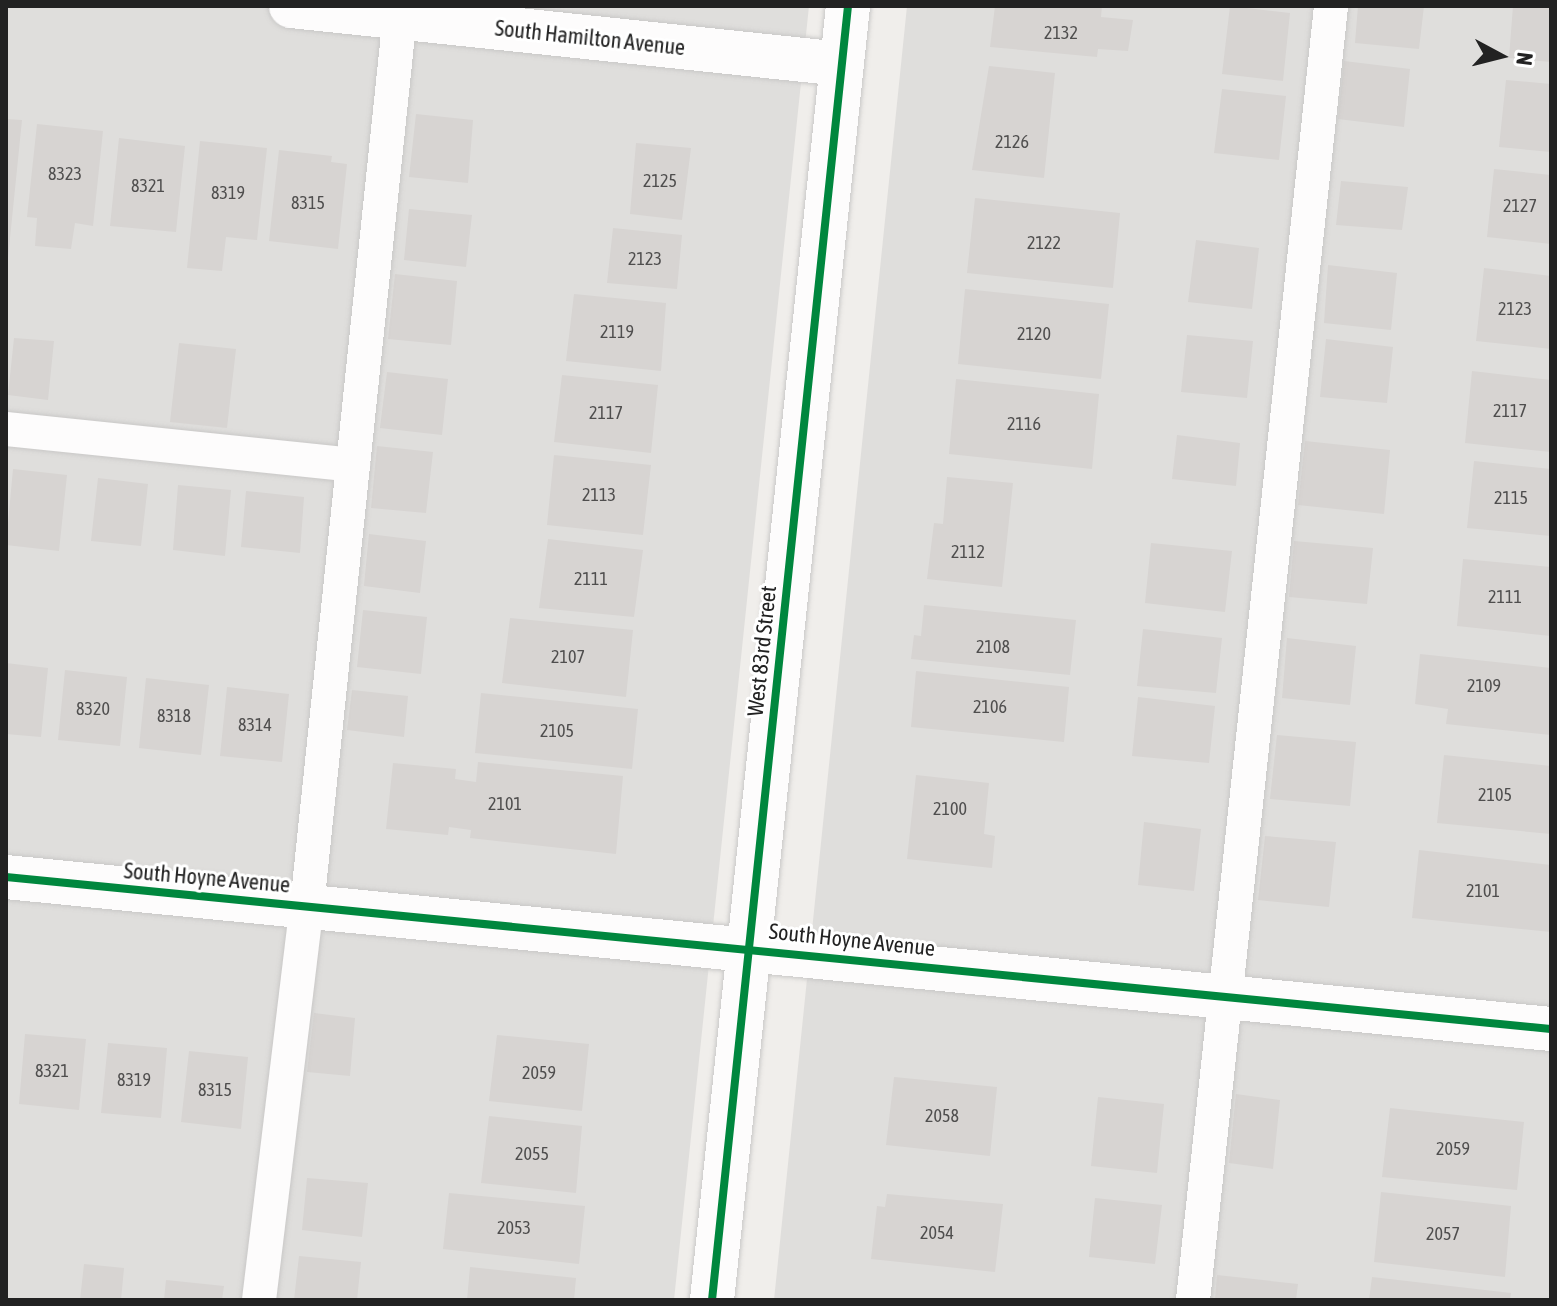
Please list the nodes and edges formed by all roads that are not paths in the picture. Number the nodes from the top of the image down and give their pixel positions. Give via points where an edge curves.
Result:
1 (291, 6) edge
2 (848, 6) edge
3 (1331, 6) edge
4 (400, 12) edge
5 (842, 64) junction
6 (6, 429) edge
7 (353, 465) junction
8 (6, 877) edge
9 (307, 906) junction
10 (749, 948) junction
11 (1225, 995) junction
12 (1551, 1029) edge
13 (259, 1300) edge
14 (712, 1300) edge
15 (1193, 1300) edge

1 - 4 street, South Hamilton Avenue
2 - 5 street, West 83rd Street
3 - 11 lane
4 - 5 street, South Hamilton Avenue
4 - 7 lane
5 - 10 street, West 83rd Street
6 - 7 lane
7 - 9 lane
8 - 9 street, South Hoyne Avenue
9 - 10 street, South Hoyne Avenue
9 - 13 lane
10 - 11 street, South Hoyne Avenue
10 - 14 street, West 83rd Street
11 - 12 street, South Hoyne Avenue
11 - 15 lane

